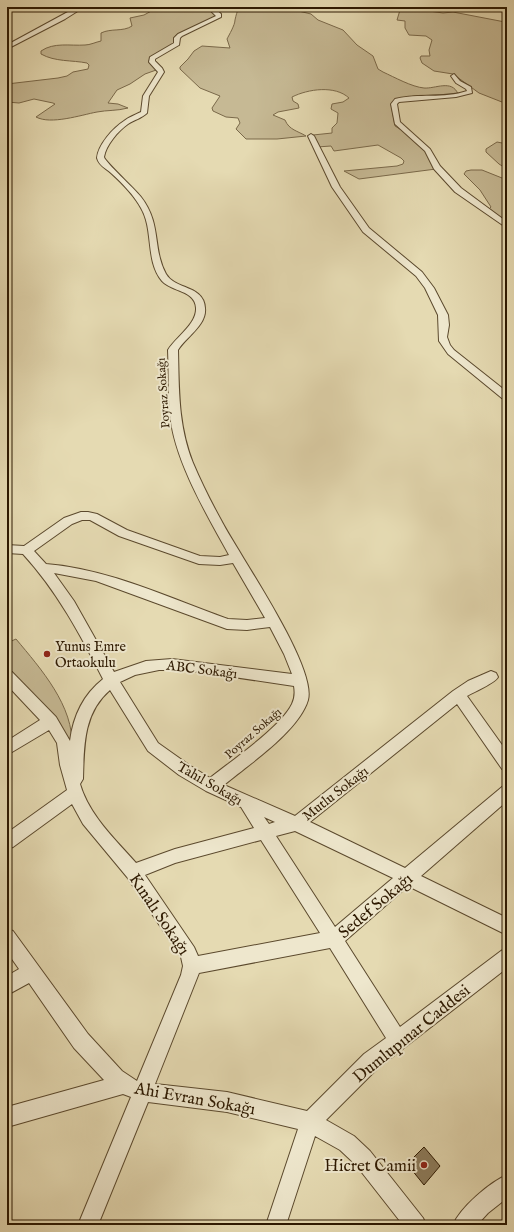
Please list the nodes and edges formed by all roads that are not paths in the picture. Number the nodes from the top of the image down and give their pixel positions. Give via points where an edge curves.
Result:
1 (81, 7) edge
2 (210, 7) edge
3 (7, 46) edge
4 (454, 76) dead end
5 (311, 136) dead end
6 (507, 226) edge
7 (507, 397) edge
8 (7, 550) edge
9 (26, 550) junction
10 (236, 558) junction
11 (43, 568) junction
12 (273, 622) junction
13 (7, 676) edge
14 (491, 677) dead end
15 (111, 680) junction
16 (300, 681) junction
17 (458, 695) junction
18 (51, 721) junction
19 (7, 749) edge
20 (507, 764) edge
21 (211, 786) junction
22 (507, 792) edge
23 (75, 793) junction
24 (246, 802) junction
25 (297, 823) junction
26 (266, 832) junction
27 (7, 842) edge
28 (132, 872) junction
29 (408, 878) junction
30 (507, 927) edge
31 (7, 936) edge
32 (334, 939) junction
33 (507, 957) edge
34 (192, 966) junction
35 (32, 972) junction
36 (7, 986) edge
37 (398, 1040) junction
38 (123, 1084) junction
39 (142, 1092) junction
40 (7, 1117) edge
41 (310, 1122) junction
42 (507, 1185) edge
43 (88, 1225) edge
44 (276, 1225) edge
45 (416, 1225) edge
46 (463, 1225) edge

1 - 3 street
2 - 10 street, Poyraz Sokağı via 219,15 218,17 180,35 177,44 152,58 152,62 161,72 146,96 144,112 122,126 102,148 100,156 102,163 116,173 146,209 154,248 164,277 170,283 193,293 200,303 197,321 173,350 175,415 188,463
4 - 6 street via 458,82 469,88 470,92 461,95 397,100 394,104 397,123 428,150 437,167 458,190
5 - 7 street via 336,187 366,230 423,280 443,317 441,337 444,345
8 - 9 street
9 - 10 street via 68,521 88,516 123,533 199,560 220,561
9 - 11 street, Tahıl Sokağı
10 - 12 street, Poyraz Sokağı
11 - 12 street via 98,577 227,624
11 - 15 street, Tahıl Sokağı via 82,626
12 - 16 street, Poyraz Sokağı via 294,661
13 - 18 street, Kınalı Sokağı
14 - 17 street, Mutlu Sokağı via 473,684
15 - 16 street, ABC Sokağı via 143,666 164,663
15 - 21 street, Tahıl Sokağı via 153,747
15 - 23 street, ABC Sokağı via 101,687 84,713 77,744
16 - 21 street, Poyraz Sokağı via 301,698 296,711 282,727
17 - 20 street
17 - 25 street, Mutlu Sokağı
18 - 19 street
18 - 23 street, Kınalı Sokağı via 64,743 67,766
21 - 24 street, Tahıl Sokağı
22 - 29 street, Sedef Sokağı
23 - 27 street
23 - 28 street, Kınalı Sokağı via 89,819
24 - 25 street
24 - 26 street, Tahıl Sokağı
25 - 26 street, Mutlu Sokağı
25 - 29 street
26 - 28 street, Mutlu Sokağı via 175,856
26 - 32 street, Tahıl Sokağı
28 - 34 street, Kınalı Sokağı via 188,953
29 - 30 street
29 - 32 street, Sedef Sokağı
31 - 35 street, Ahi Evran Sokağı
32 - 34 street, Sedef Sokağı
32 - 37 street, Tahıl Sokağı
33 - 37 street, Dumlupınar Caddesi
34 - 39 street, Kınalı Sokağı
35 - 36 street
35 - 38 street, Ahi Evran Sokağı via 81,1041 114,1078
37 - 41 street, Dumlupınar Caddesi via 371,1062
38 - 39 street, Ahi Evran Sokağı
38 - 40 street
39 - 41 street, Ahi Evran Sokağı via 227,1102
39 - 43 street, Kınalı Sokağı
41 - 44 street, Dumlupınar Caddesi
41 - 45 street, Ahi Evran Sokağı via 346,1143 363,1158
42 - 46 street

